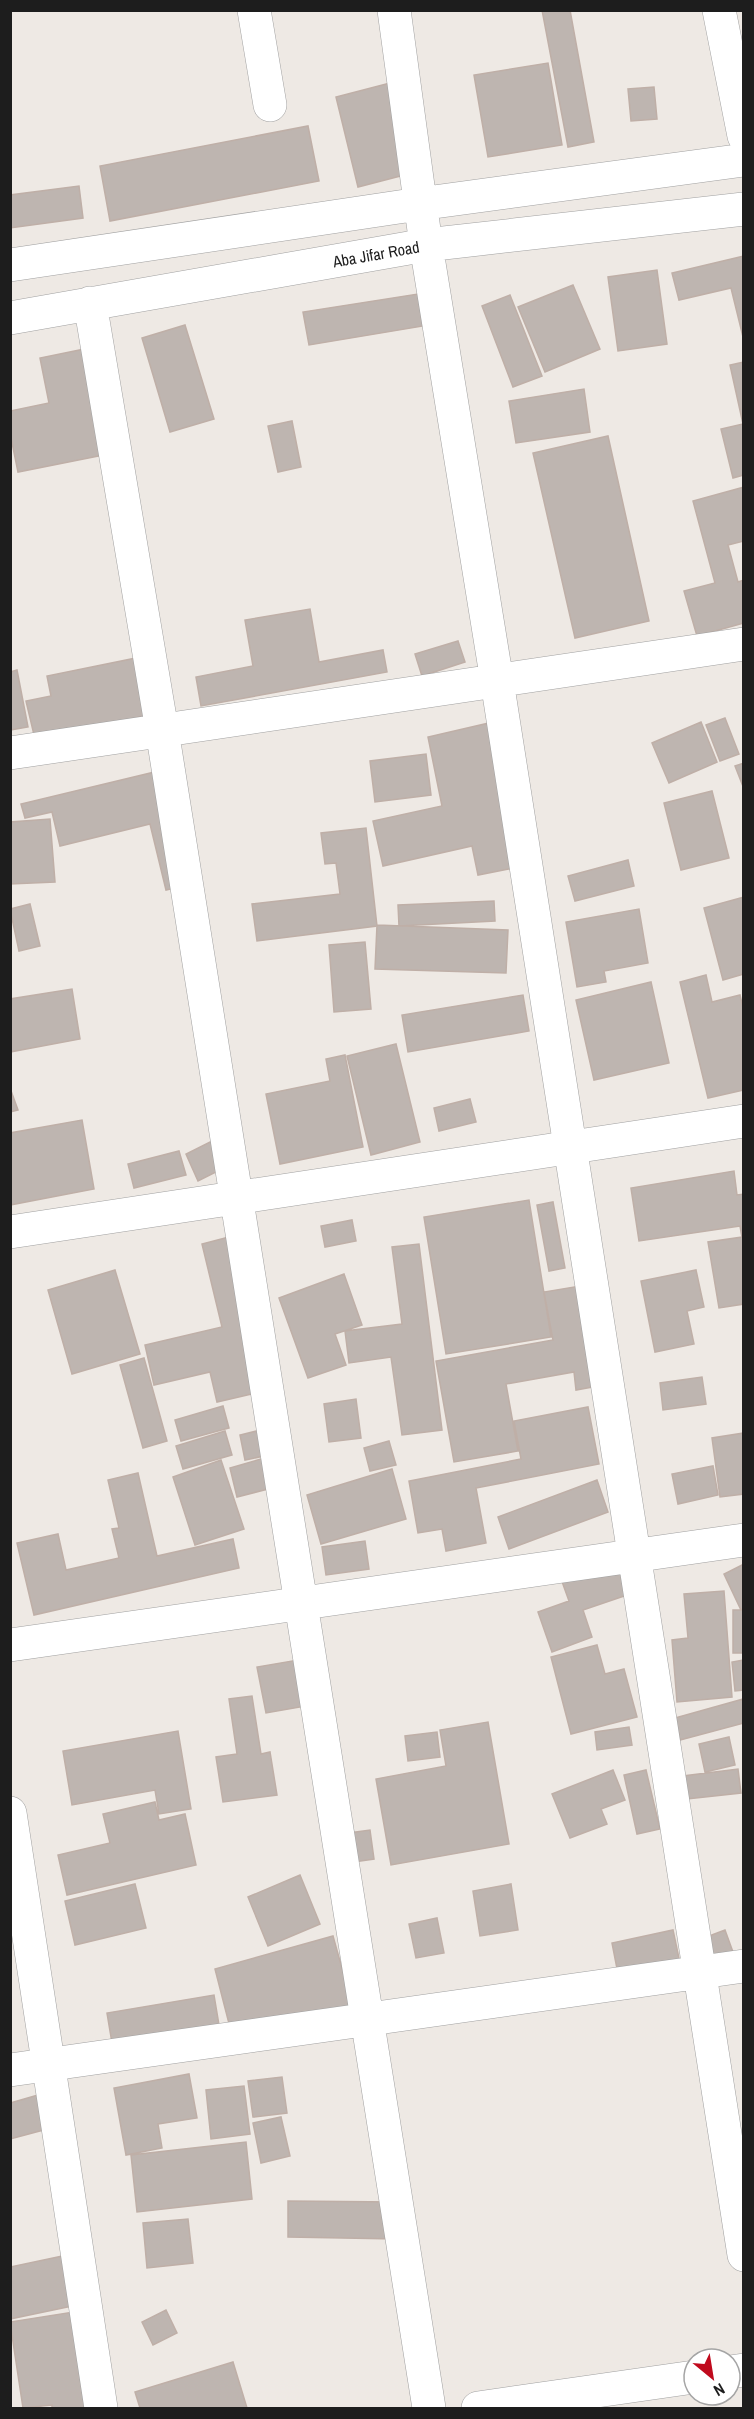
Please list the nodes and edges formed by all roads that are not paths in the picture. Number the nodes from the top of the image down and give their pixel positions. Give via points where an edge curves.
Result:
1 (254, 10) edge
2 (394, 10) edge
3 (719, 10) edge
4 (270, 105) dead end
5 (744, 136) edge
6 (744, 160) edge
7 (419, 204) junction
8 (744, 209) edge
9 (426, 245) junction
10 (10, 265) edge
11 (90, 303) junction
12 (10, 318) edge
13 (744, 644) edge
14 (497, 681) junction
15 (162, 730) junction
16 (10, 753) edge
17 (744, 1121) edge
18 (570, 1147) junction
19 (236, 1197) junction
20 (10, 1232) edge
21 (744, 1540) edge
22 (634, 1556) junction
23 (301, 1603) junction
24 (10, 1645) edge
25 (10, 1813) edge
26 (744, 1966) edge
27 (699, 1973) junction
28 (366, 2020) junction
29 (49, 2065) junction
30 (10, 2070) edge
31 (744, 2255) edge
32 (682, 2379) edge
33 (101, 2409) edge
34 (429, 2409) edge
35 (478, 2409) edge

1 - 4 street
2 - 7 street
3 - 5 street
6 - 7 street
7 - 9 street
7 - 10 street
8 - 9 street, Aba Jifar Road
9 - 11 street, Aba Jifar Road
9 - 14 street
11 - 12 street, Aba Jifar Road
11 - 15 street
13 - 14 street
14 - 15 street
14 - 18 street
15 - 16 street
15 - 19 street
17 - 18 street
18 - 19 street
18 - 22 street
19 - 20 street
19 - 23 street
21 - 22 street
22 - 23 street
22 - 27 street
23 - 24 street
23 - 28 street
25 - 29 street
26 - 27 street
27 - 28 street
27 - 31 street
28 - 29 street
28 - 34 street
29 - 30 street
29 - 33 street
32 - 35 street

